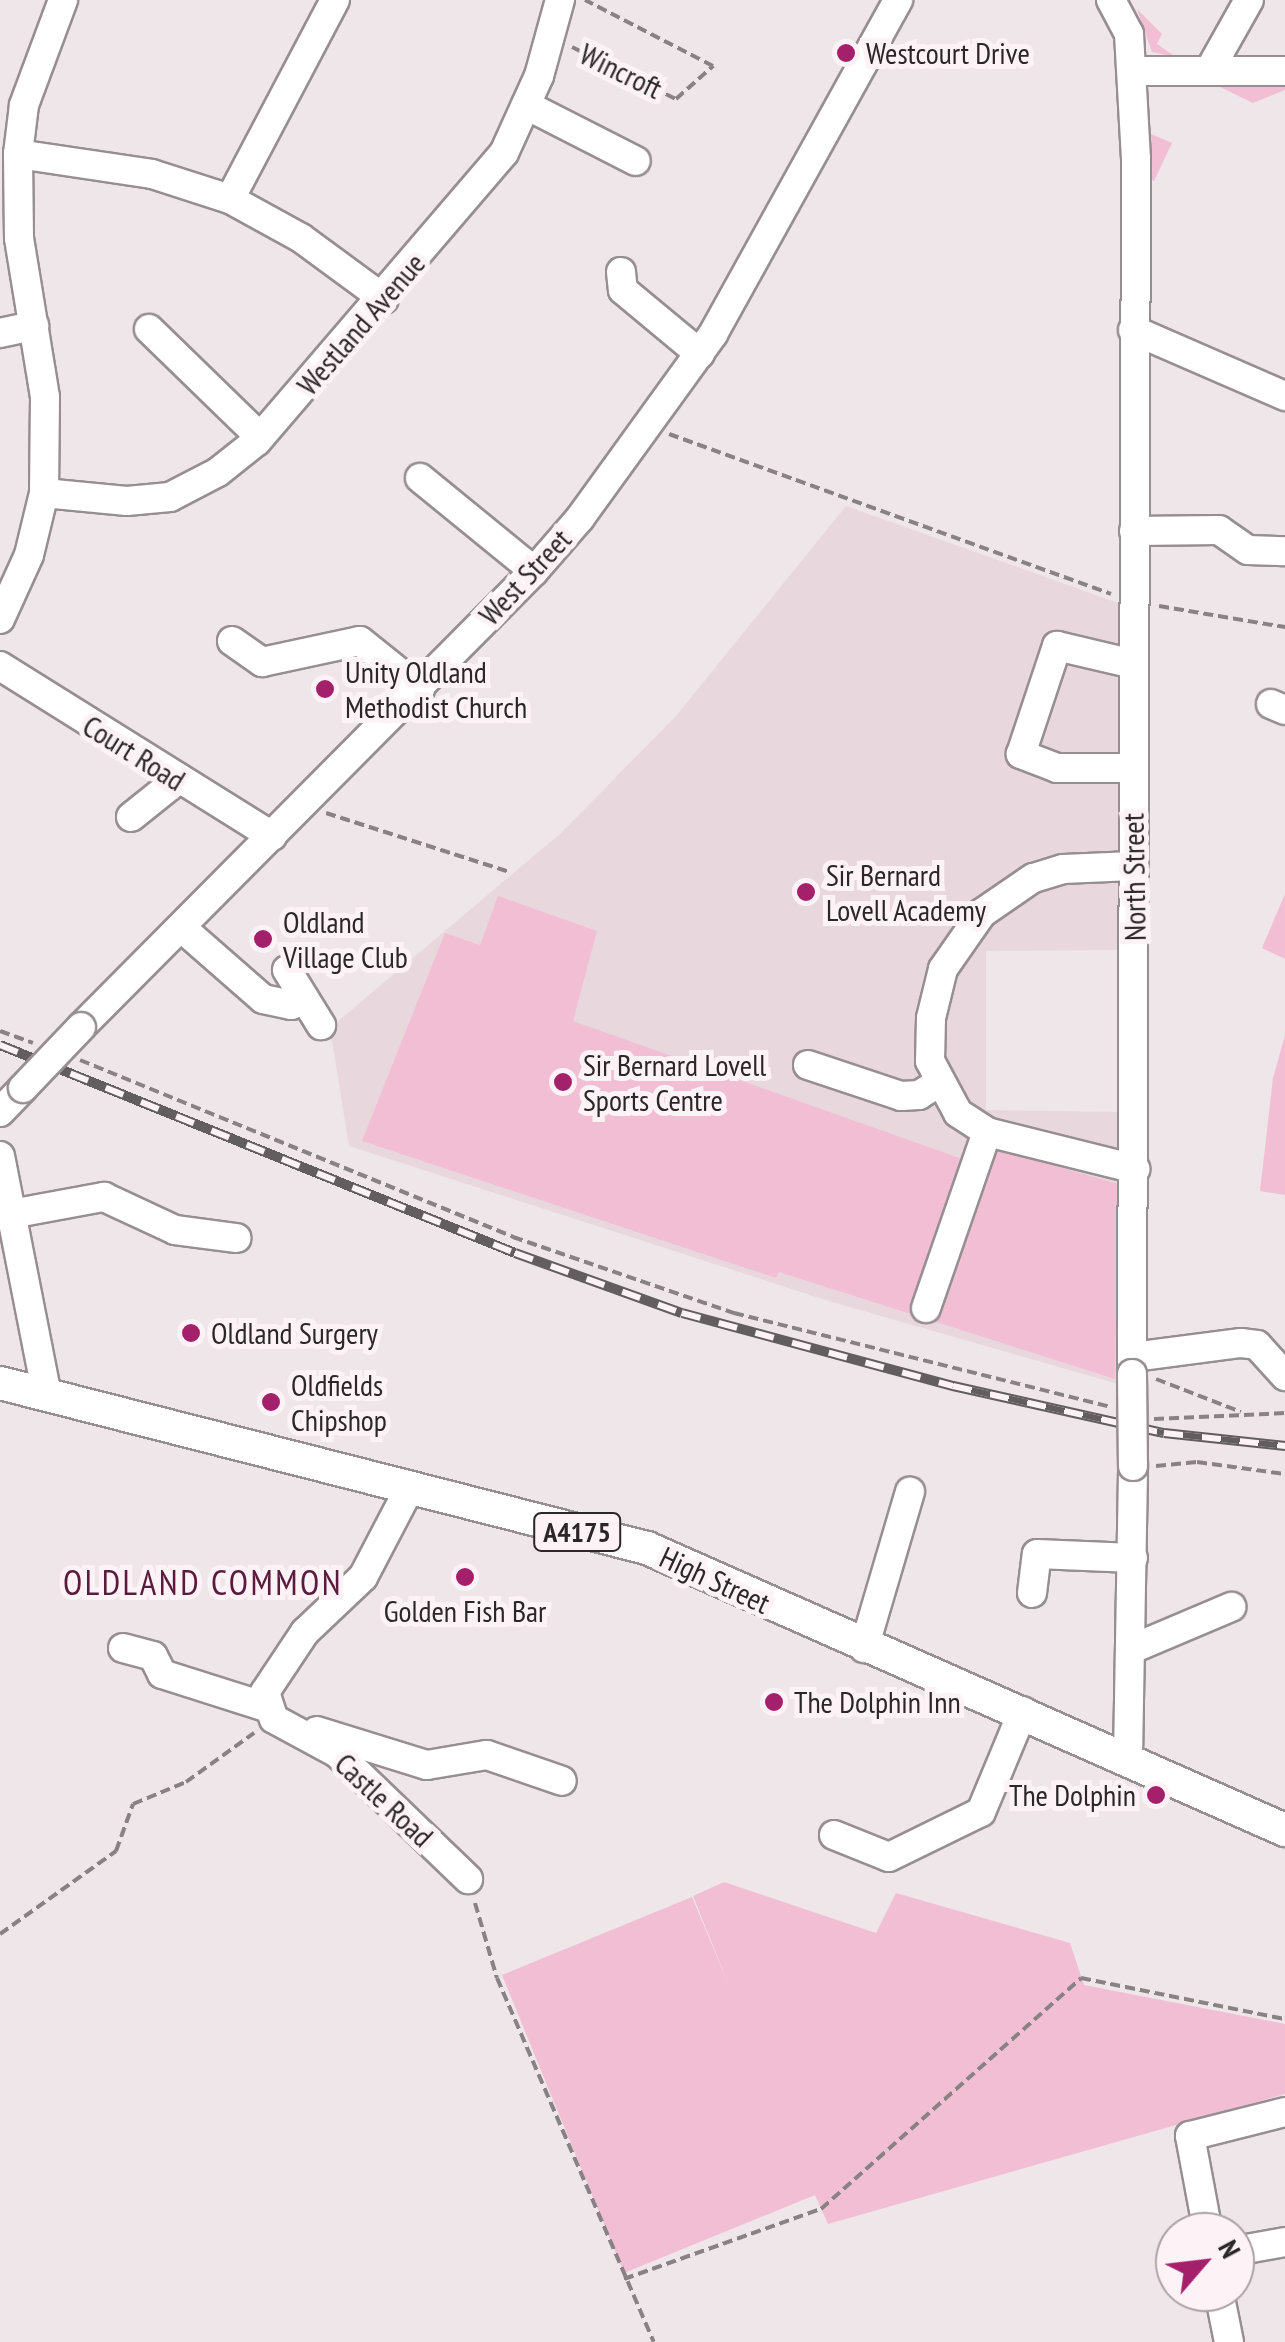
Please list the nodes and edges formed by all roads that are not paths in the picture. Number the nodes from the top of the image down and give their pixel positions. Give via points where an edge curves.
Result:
1 (64, 0) edge
2 (335, 0) edge
3 (560, 0) edge
4 (898, 0) edge
5 (1111, 0) edge
6 (1249, 0) edge
7 (1285, 70) edge
8 (1134, 71) junction
9 (1209, 71) junction
10 (526, 105) junction
11 (18, 154) junction
12 (636, 161) dead end
13 (230, 200) junction
14 (621, 272) dead end
15 (384, 299) junction
16 (34, 326) junction
17 (1133, 330) junction
18 (156, 331) dead end
19 (0, 333) edge
20 (700, 354) junction
21 (1285, 396) edge
22 (260, 436) junction
23 (420, 478) dead end
24 (44, 493) junction
25 (1134, 531) junction
26 (1285, 551) edge
27 (534, 571) junction
28 (0, 619) edge
29 (232, 641) dead end
30 (1134, 664) junction
31 (0, 666) edge
32 (420, 688) junction
33 (1134, 768) junction
34 (176, 780) junction
35 (131, 816) dead end
36 (272, 836) junction
37 (1133, 866) junction
38 (183, 930) junction
39 (287, 970) dead end
40 (305, 998) junction
41 (321, 1025) dead end
42 (808, 1065) dead end
43 (938, 1083) junction
44 (0, 1112) edge
45 (988, 1132) junction
46 (0, 1156) edge
47 (1135, 1168) junction
48 (9, 1236) edge
49 (236, 1238) dead end
50 (926, 1308) dead end
51 (1132, 1366) junction
52 (1285, 1376) edge
53 (0, 1383) edge
54 (47, 1396) junction
55 (408, 1491) junction
56 (910, 1492) dead end
57 (1133, 1558) junction
58 (1032, 1593) dead end
59 (1231, 1607) dead end
60 (123, 1648) dead end
61 (864, 1648) junction
62 (1132, 1650) junction
63 (269, 1706) junction
64 (1023, 1710) junction
65 (1128, 1758) junction
66 (562, 1782) dead end
67 (1285, 1830) edge
68 (834, 1835) dead end
69 (468, 1879) road end
70 (1285, 2112) edge
71 (1204, 2212) edge
72 (1285, 2242) edge
73 (1255, 2247) edge
74 (1223, 2312) edge
75 (1228, 2342) edge

1 - 11 street via 24,105
2 - 13 street
3 - 10 street, Westland Avenue
4 - 20 street, West Street
5 - 8 street, North Street via 1129,34
6 - 9 street
7 - 9 street
8 - 9 street
8 - 17 street, North Street
10 - 12 street
10 - 15 street, Westland Avenue via 480,186
11 - 13 street via 152,174
11 - 16 street via 19,238
13 - 15 street via 301,238
14 - 20 street via 623,290
15 - 22 street, Westland Avenue
16 - 19 street
16 - 24 street via 45,397
17 - 21 street
17 - 25 street, North Street
18 - 22 street
20 - 27 street, West Street
22 - 24 street, Westland Avenue via 218,472 170,497 127,502
23 - 27 street
24 - 28 street via 29,555
25 - 26 street via 1219,530 1248,550
25 - 30 street, North Street
27 - 32 street, West Street
29 - 32 street via 262,662 360,640
30 - 33 street, North Street
30 - 33 street via 1057,646 1021,754 1057,768
31 - 34 street, Court Road
32 - 36 street, West Street
33 - 37 street, North Street
34 - 35 street
34 - 36 street, Court Road
36 - 38 street, West Street
37 - 43 street via 1063,869 1033,878 1001,896 968,928 936,991 930,1061
37 - 47 street, North Street
38 - 40 street via 263,999 291,1005
38 - 44 street, West Street, bridge
39 - 40 street
40 - 41 street
42 - 43 street via 900,1096 920,1095
43 - 45 street via 958,1112
45 - 47 street
45 - 50 street
46 - 48 street
47 - 51 street, North Street
48 - 49 street via 104,1197 175,1230
48 - 54 street
51 - 52 street via 1241,1343 1257,1345
51 - 57 street, North Street, bridge
53 - 54 main road, High Street / A4175
54 - 55 main road, High Street / A4175
55 - 61 main road, High Street / A4175 via 647,1548
55 - 63 street via 363,1578 305,1632
56 - 61 street
57 - 58 street via 1037,1554
57 - 62 street, North Street
59 - 62 street
60 - 63 street via 153,1656 162,1674
61 - 64 main road, High Street / A4175
62 - 65 street, North Street
63 - 66 street via 316,1730 426,1765 487,1756
63 - 69 street, Castle Road via 337,1753
64 - 65 main road, High Street / A4175
64 - 68 street via 981,1812 889,1857
65 - 67 main road, High Street / A4175
70 - 71 street via 1190,2136
72 - 73 street
74 - 75 street

